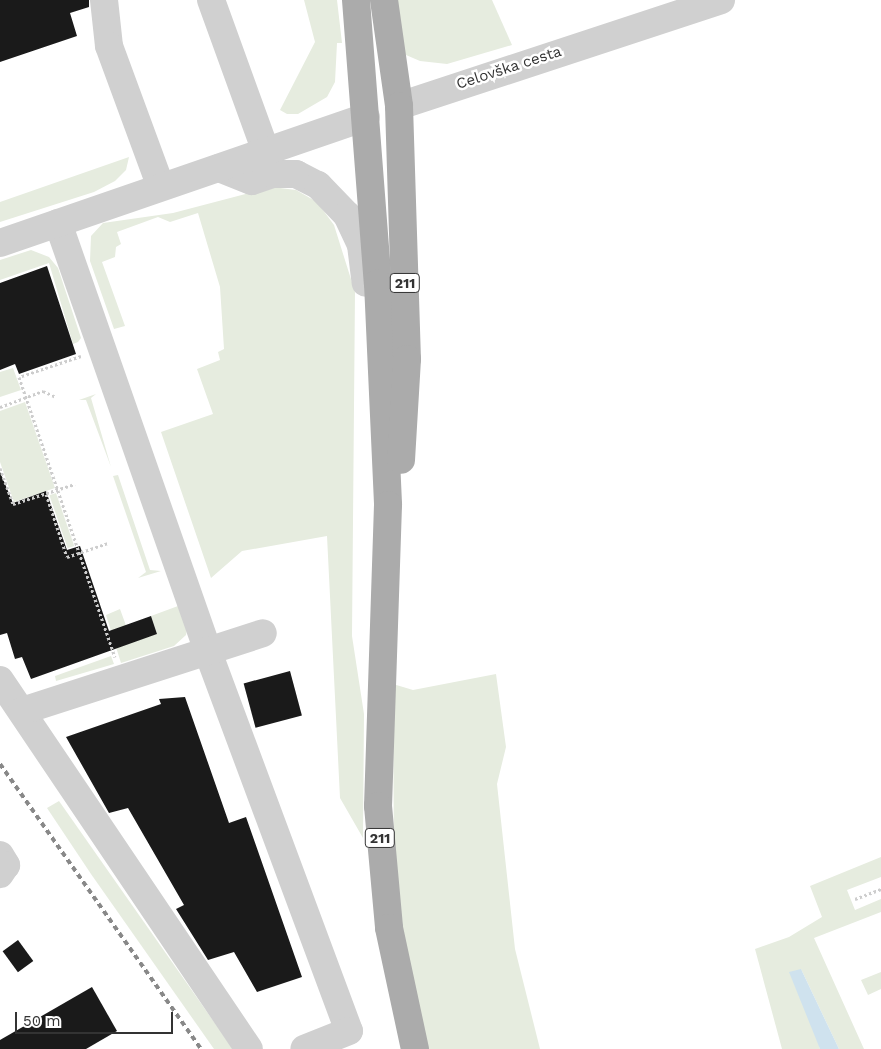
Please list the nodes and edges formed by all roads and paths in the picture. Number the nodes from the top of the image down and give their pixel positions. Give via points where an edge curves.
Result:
1 (104, 0) edge
2 (211, 0) edge
3 (356, 0) edge
4 (384, 0) edge
5 (721, 0) edge
6 (399, 106) junction
7 (366, 117) junction
8 (266, 152) junction
9 (219, 168) junction
10 (161, 187) junction
11 (58, 223) junction
12 (0, 243) edge
13 (379, 329) junction
14 (88, 353) dead end
15 (56, 397) dead end
16 (26, 398) junction
17 (0, 407) edge
18 (0, 468) edge
19 (75, 484) dead end
20 (57, 490) junction
21 (46, 494) junction
22 (388, 505) junction
23 (108, 543) dead end
24 (79, 553) junction
25 (263, 633) dead end
26 (208, 652) junction
27 (0, 680) edge
28 (123, 680) junction
29 (22, 711) junction
30 (0, 855) edge
31 (0, 874) edge
32 (881, 888) edge
33 (855, 899) dead end
34 (249, 1049) edge
35 (304, 1049) edge
36 (415, 1049) edge

1 - 10 street via 109,46
2 - 8 street
3 - 7 main road, 211
4 - 6 main road, 211
5 - 6 street, Celovška cesta
6 - 7 main road
6 - 22 main road, 211 via 407,359 401,461
7 - 8 street
7 - 13 main road, 211
8 - 9 street
9 - 10 street
9 - 13 street via 252,181 272,174 296,174 337,201 361,244 368,312
10 - 11 street
11 - 12 street
11 - 26 street
13 - 22 main road, 211
14 - 16 path via 19,378
15 - 16 path via 44,391
16 - 17 path
16 - 20 path
18 - 21 path via 13,504
19 - 20 path
20 - 21 path
20 - 24 path
21 - 24 path via 67,557
22 - 36 main road, 211 via 378,806 389,928
23 - 24 path
24 - 28 path
25 - 26 street
26 - 28 street
26 - 35 street via 349,1031
27 - 29 street
28 - 29 street
29 - 34 street
30 - 31 street via 6,865
32 - 33 path

